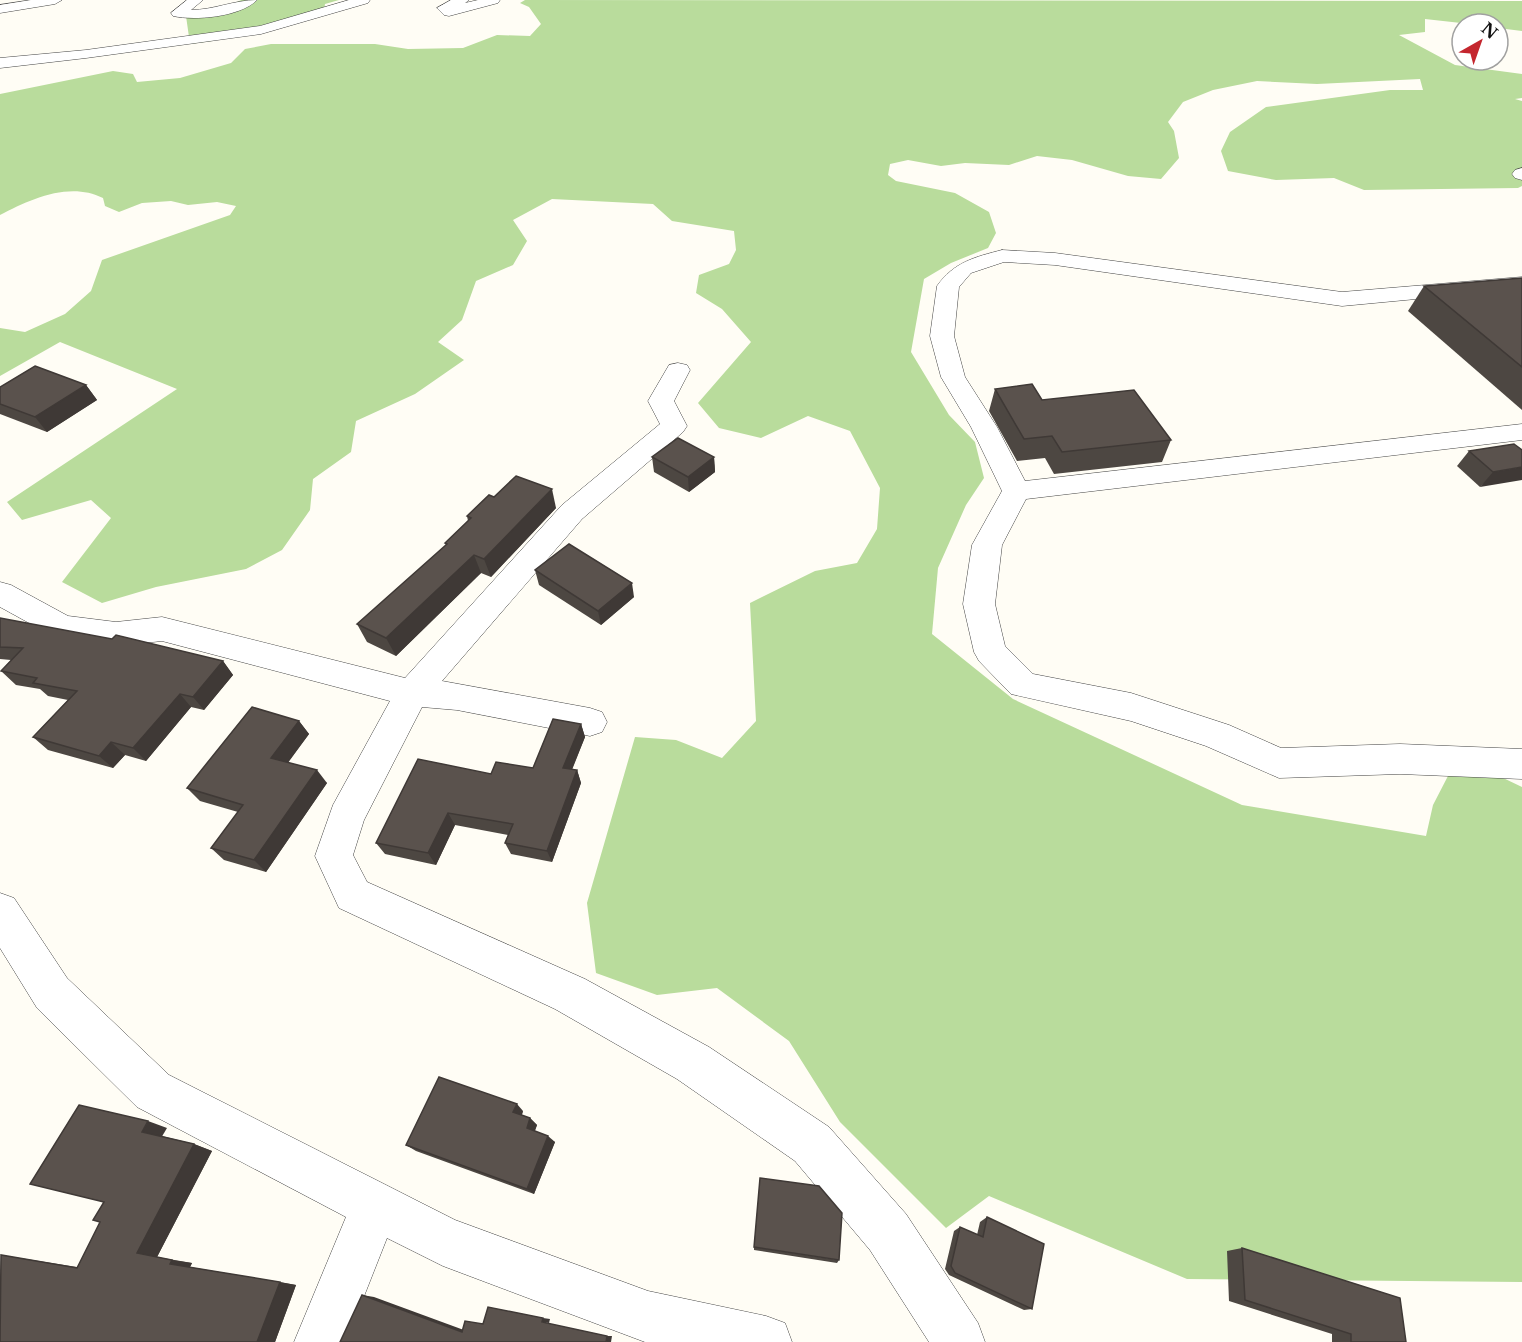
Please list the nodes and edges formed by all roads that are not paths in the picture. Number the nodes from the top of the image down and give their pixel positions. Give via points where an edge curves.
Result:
1 (56, 0) edge
2 (196, 0) edge
3 (250, 0) edge
4 (363, 0) edge
5 (462, 0) edge
6 (493, 0) edge
7 (0, 9) edge
8 (3, 67) edge
9 (1522, 283) edge
10 (678, 370) dead end
11 (1522, 432) edge
12 (1016, 490) junction
13 (0, 592) edge
14 (412, 693) junction
15 (590, 722) dead end
16 (1522, 764) edge
17 (0, 912) edge
18 (375, 1206) junction
19 (320, 1342) edge
20 (766, 1342) edge
21 (958, 1342) edge

1 - 7 street
2 - 3 street via 178,13 203,16 236,8
4 - 8 street via 261,30
5 - 6 street via 444,8 449,12
9 - 12 street via 1342,299 1055,259 1002,256 964,269 948,286 942,336 953,376
10 - 14 street via 661,401 674,426 572,512
11 - 12 street
12 - 16 street via 987,545 979,604 990,652 1023,685 1131,707 1218,735 1279,764 1400,759
13 - 14 street via 62,627 116,634 162,628
14 - 15 street via 457,696
14 - 21 street via 346,817 334,856 353,895 570,994 693,1063 812,1144 888,1232
17 - 18 street via 52,993 153,1091
18 - 19 street
18 - 20 street via 443,1241 648,1317

